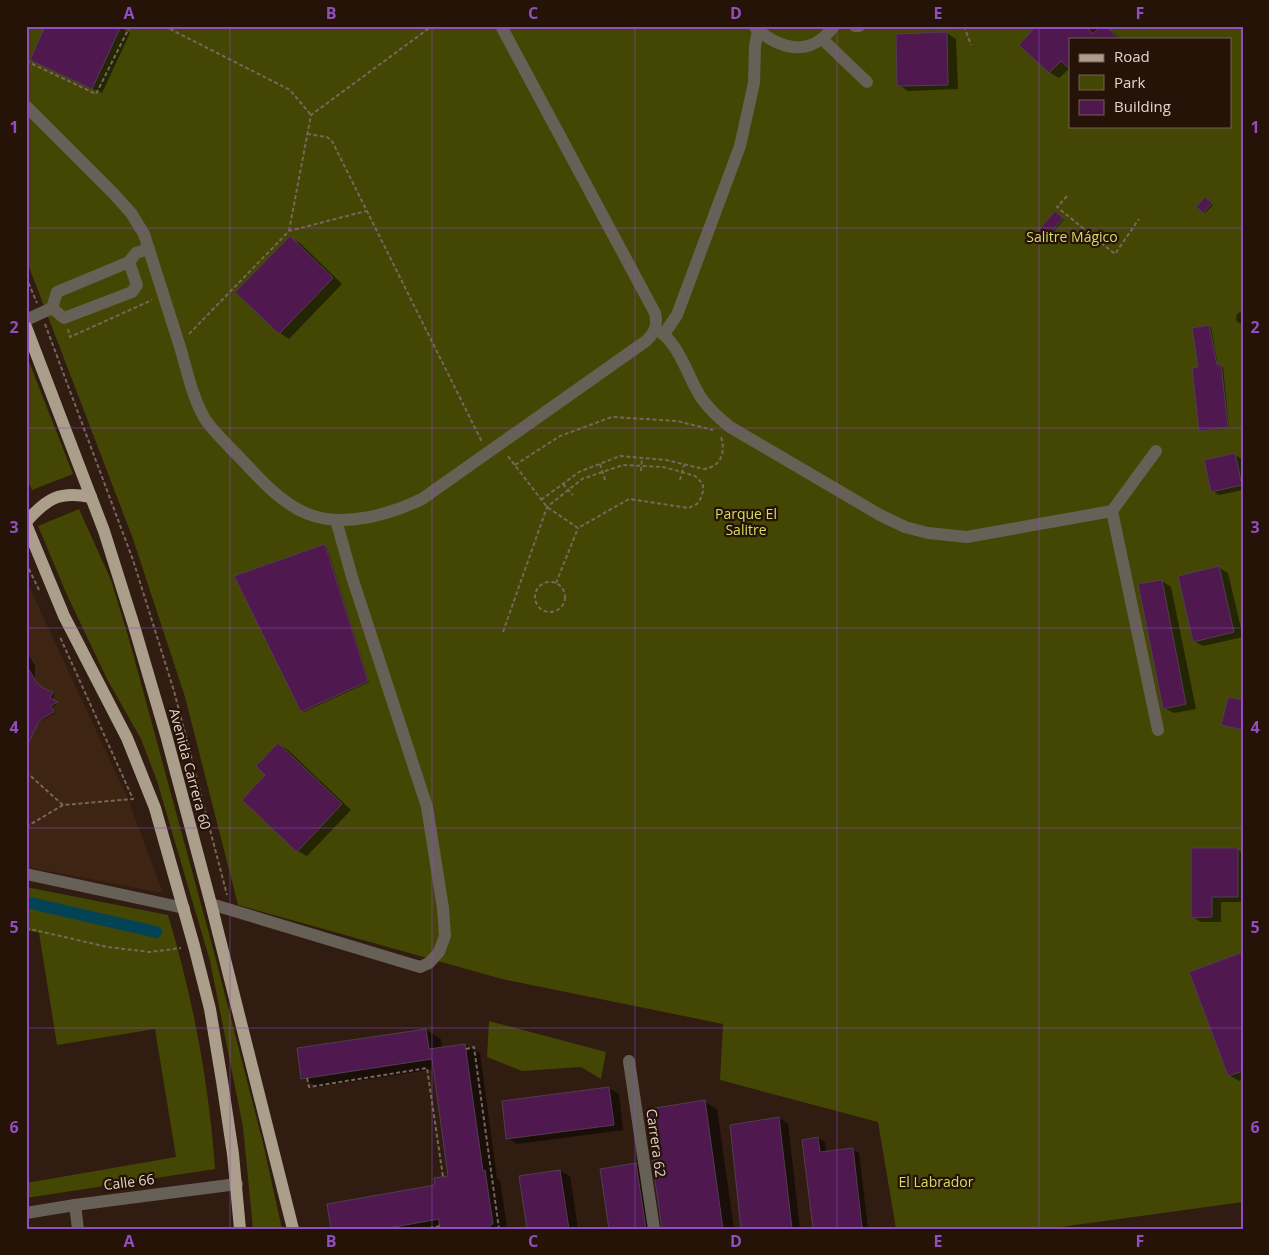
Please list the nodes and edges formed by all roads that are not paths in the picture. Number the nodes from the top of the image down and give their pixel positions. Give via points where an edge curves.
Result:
1 (502, 26) edge
2 (834, 26) edge
3 (855, 26) edge
4 (859, 26) edge
5 (756, 28) edge
6 (822, 39) junction
7 (867, 82) dead end
8 (26, 106) edge
9 (149, 249) junction
10 (129, 262) junction
11 (52, 308) junction
12 (26, 320) edge
13 (26, 327) edge
14 (660, 331) junction
15 (1156, 451) dead end
16 (90, 497) junction
17 (1112, 511) junction
18 (336, 520) junction
19 (26, 523) edge
20 (1158, 730) dead end
21 (26, 874) edge
22 (211, 904) junction
23 (184, 908) junction
24 (629, 1061) dead end
25 (237, 1184) junction
26 (75, 1205) junction
27 (26, 1213) edge
28 (78, 1229) edge
29 (240, 1229) edge
30 (293, 1229) edge
31 (654, 1229) edge

1 - 14 street via 655,313
2 - 6 street
3 - 4 street
5 - 6 street via 782,45 794,48 806,47
5 - 14 street via 754,82 740,146 677,315
6 - 7 street
8 - 9 street via 131,213
9 - 10 street via 136,253
9 - 18 street via 205,419 279,497 307,514
10 - 11 street via 57,292
10 - 11 street via 137,285 132,292 64,318
11 - 12 street
13 - 16 main road, Avenida Carrera 60
14 - 17 street via 677,352 702,400 730,427 905,527 967,537
14 - 18 street via 422,499 403,508 367,517
15 - 17 street
16 - 19 main road via 73,494 54,497 38,508
16 - 22 main road, Avenida Carrera 60 via 134,626
17 - 20 street
18 - 22 street via 427,807 445,936 439,952 420,967
19 - 23 main road via 64,616 143,773
21 - 23 street
22 - 30 main road, Avenida Carrera 60
23 - 25 main road via 210,1009
24 - 31 street, Carrera 62
25 - 26 street, Calle 66
25 - 29 main road
26 - 27 street, Calle 66
26 - 28 street

